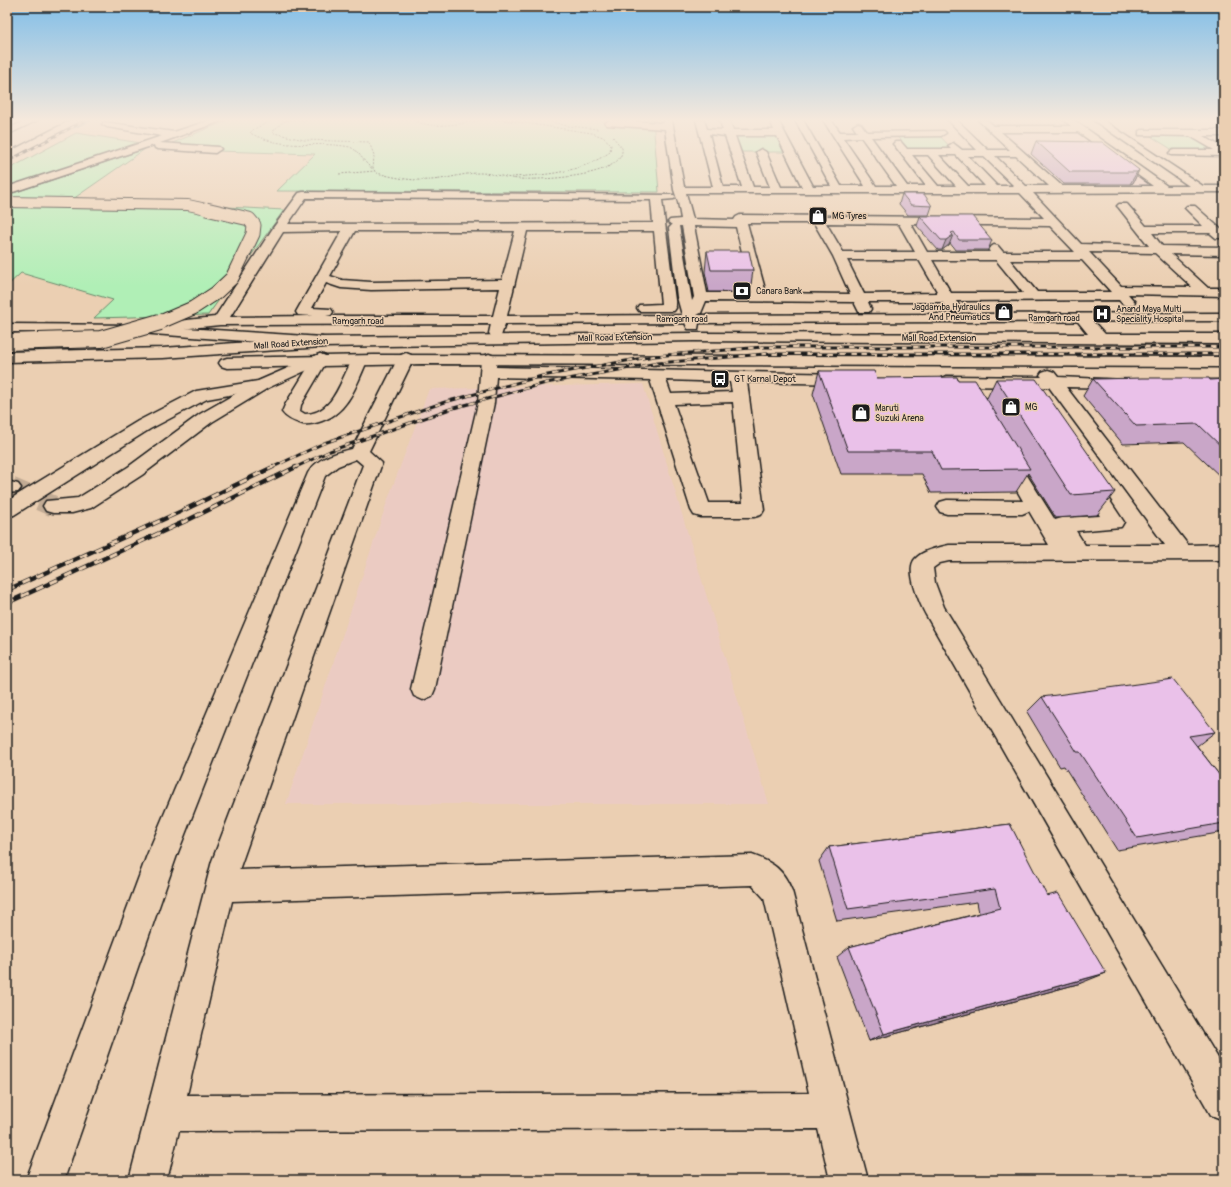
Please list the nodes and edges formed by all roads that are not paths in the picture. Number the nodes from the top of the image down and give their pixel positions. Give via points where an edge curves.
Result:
1 (55, 175) edge
2 (676, 175) edge
3 (715, 175) edge
4 (744, 175) edge
5 (771, 175) edge
6 (802, 175) edge
7 (830, 175) edge
8 (863, 175) edge
9 (893, 175) edge
10 (924, 175) edge
11 (950, 175) edge
12 (982, 175) edge
13 (1009, 175) edge
14 (1047, 175) edge
15 (1132, 175) edge
16 (1145, 175) edge
17 (1174, 175) edge
18 (985, 179) junction
19 (1014, 180) junction
20 (1141, 182) junction
21 (1154, 182) junction
22 (1187, 185) junction
23 (1063, 188) junction
24 (1096, 188) junction
25 (1164, 189) junction
26 (1224, 189) edge
27 (719, 190) junction
28 (749, 190) junction
29 (777, 190) junction
30 (809, 190) junction
31 (838, 190) junction
32 (873, 190) junction
33 (904, 190) junction
34 (936, 190) junction
35 (995, 190) junction
36 (1024, 190) junction
37 (7, 191) edge
38 (381, 196) junction
39 (450, 196) junction
40 (595, 196) junction
41 (679, 196) junction
42 (656, 197) junction
43 (967, 197) junction
44 (948, 201) dead end
45 (1018, 201) dead end
46 (1041, 201) junction
47 (7, 202) edge
48 (737, 204) dead end
49 (818, 220) junction
50 (903, 220) junction
51 (741, 221) junction
52 (972, 221) junction
53 (674, 222) junction
54 (687, 222) junction
55 (1054, 222) junction
56 (356, 227) junction
57 (437, 227) junction
58 (522, 227) junction
59 (594, 227) junction
60 (660, 227) junction
61 (279, 228) junction
62 (1214, 229) junction
63 (1142, 230) junction
64 (1224, 238) edge
65 (1158, 250) junction
66 (1224, 251) edge
67 (1082, 252) junction
68 (839, 256) junction
69 (924, 256) junction
70 (999, 256) junction
71 (694, 257) junction
72 (710, 258) edge
73 (733, 258) edge
74 (749, 258) junction
75 (323, 278) junction
76 (508, 284) junction
77 (1205, 292) junction
78 (1224, 292) edge
79 (1120, 293) junction
80 (1033, 296) junction
81 (701, 297) junction
82 (760, 297) junction
83 (947, 297) junction
84 (858, 298) junction
85 (501, 315) junction
86 (1224, 317) edge
87 (960, 318) junction
88 (1082, 318) junction
89 (1142, 318) junction
90 (692, 319) junction
91 (870, 319) junction
92 (220, 321) junction
93 (7, 328) edge
94 (140, 329) junction
95 (694, 337) junction
96 (1101, 339) junction
97 (1224, 339) edge
98 (494, 340) junction
99 (7, 342) edge
100 (322, 342) junction
101 (7, 357) edge
102 (406, 358) junction
103 (320, 359) junction
104 (360, 359) junction
105 (1038, 361) junction
106 (1224, 362) edge
107 (488, 366) junction
108 (7, 371) edge
109 (656, 375) junction
110 (738, 377) junction
111 (864, 380) edge
112 (1054, 383) junction
113 (1139, 383) edge
114 (262, 385) junction
115 (957, 389) edge
116 (740, 397) junction
117 (664, 399) junction
118 (359, 454) junction
119 (1076, 464) edge
120 (53, 506) tunnel mouth
121 (947, 507) dead end
122 (1022, 507) junction
123 (7, 510) edge
124 (1114, 522) junction
125 (1063, 552) junction
126 (1137, 552) junction
127 (1182, 552) junction
128 (1222, 554) edge
129 (423, 689) dead end
130 (221, 886) junction
131 (1224, 1102) edge
132 (832, 1111) junction
133 (165, 1113) junction
134 (45, 1180) edge
135 (148, 1180) edge
136 (849, 1180) edge

1 - 37 main road
2 - 41 main road
3 - 27 main road
4 - 28 main road
5 - 29 main road
6 - 30 main road
7 - 31 main road
8 - 32 main road
9 - 33 main road
10 - 34 main road
11 - 43 main road
12 - 18 main road
13 - 19 main road
14 - 23 main road
15 - 20 main road
16 - 21 main road
17 - 22 main road
18 - 19 main road
18 - 35 main road
19 - 36 main road
20 - 21 main road
20 - 24 main road via 1146,186
21 - 25 main road
22 - 25 main road
22 - 26 main road via 1201,189
22 - 26 main road via 1211,180
22 - 62 main road via 1195,203
23 - 24 main road
23 - 36 main road
24 - 25 main road
24 - 63 main road via 1107,201 1128,204
27 - 28 main road
27 - 41 main road
28 - 29 main road
29 - 30 main road
30 - 31 main road
31 - 32 main road
32 - 33 main road
33 - 34 main road
34 - 43 main road
35 - 36 main road
35 - 43 main road
36 - 46 main road
38 - 39 main road
38 - 56 main road
38 - 61 main road via 303,195
39 - 40 main road
39 - 57 main road
40 - 42 main road
40 - 59 main road
41 - 42 main road
41 - 44 main road
41 - 53 main road via 671,204
41 - 54 main road
42 - 60 main road
45 - 46 main road
46 - 55 main road
47 - 99 main road, bridge via 188,205 249,219 254,225 253,234 232,278 216,293 193,308 152,326 102,339
48 - 51 main road
49 - 50 main road
49 - 51 main road
49 - 68 main road
50 - 52 main road
50 - 69 main road
51 - 54 main road
51 - 74 main road
52 - 55 main road
52 - 70 main road
53 - 54 main road
53 - 90 main road via 684,297
54 - 71 main road
55 - 67 main road
56 - 57 main road
56 - 61 main road
56 - 75 main road
57 - 58 main road
58 - 59 main road
58 - 76 main road
59 - 60 main road
60 - 85 main road via 669,308
61 - 92 main road
62 - 63 main road
62 - 64 main road
63 - 65 main road
65 - 66 main road
65 - 67 main road
65 - 77 main road
67 - 70 main road
67 - 79 main road
68 - 69 main road
68 - 84 main road
69 - 70 main road
69 - 83 main road
70 - 80 main road
71 - 72 main road
71 - 81 main road
73 - 74 main road
74 - 82 main road
75 - 76 main road via 341,284 371,286
75 - 85 main road via 303,312
76 - 85 main road
77 - 78 main road
77 - 79 main road
79 - 80 main road
79 - 89 main road
80 - 83 main road
81 - 82 main road
81 - 90 main road
82 - 84 main road
83 - 84 main road
83 - 87 main road
84 - 91 main road
85 - 90 main road, Ramgarh road
85 - 92 main road, Ramgarh road
85 - 98 main road
86 - 89 main road, Ramgarh road
87 - 88 main road, Ramgarh road
87 - 91 main road, Ramgarh road
88 - 89 main road, Ramgarh road
88 - 96 main road
90 - 91 main road, Ramgarh road
90 - 95 main road
92 - 94 main road, Ramgarh road
93 - 94 main road
94 - 100 main road
95 - 96 main road, Mall Road Extension
95 - 98 main road, Mall Road Extension
96 - 97 main road, Mall Road Extension
98 - 100 main road, Mall Road Extension
100 - 101 main road, Mall Road Extension via 164,353 52,358
102 - 104 main road, Mall Road Extension
102 - 107 main road, Mall Road Extension
102 - 118 main road
103 - 104 main road, Mall Road Extension
103 - 104 main road via 293,405 291,412 298,417 313,419 331,411 340,401
103 - 108 main road, Mall Road Extension
103 - 114 main road
105 - 106 main road, Mall Road Extension
105 - 107 main road, Mall Road Extension
105 - 112 main road
107 - 109 main road
107 - 129 main road via 486,403
109 - 110 main road
109 - 117 main road
110 - 111 main road
110 - 116 main road
112 - 113 main road
112 - 115 main road via 1028,392 986,394 982,391
112 - 127 main road
114 - 120 main road via 206,418 135,471 84,504
114 - 123 main road via 202,395 144,425
116 - 117 main road
116 - 117 main road via 754,510 701,510
118 - 130 main road via 373,462 227,861
118 - 134 main road via 335,459 317,473 162,854
119 - 124 main road
121 - 122 main road
122 - 125 main road
122 - 125 main road via 995,447
124 - 125 main road via 1062,525
124 - 126 main road
125 - 126 main road
125 - 131 main road via 949,553 933,557 922,564 924,583 934,609
126 - 127 main road
127 - 128 main road
130 - 132 main road via 752,870 763,874 777,891
130 - 133 main road
132 - 133 main road
132 - 136 main road
133 - 135 main road

